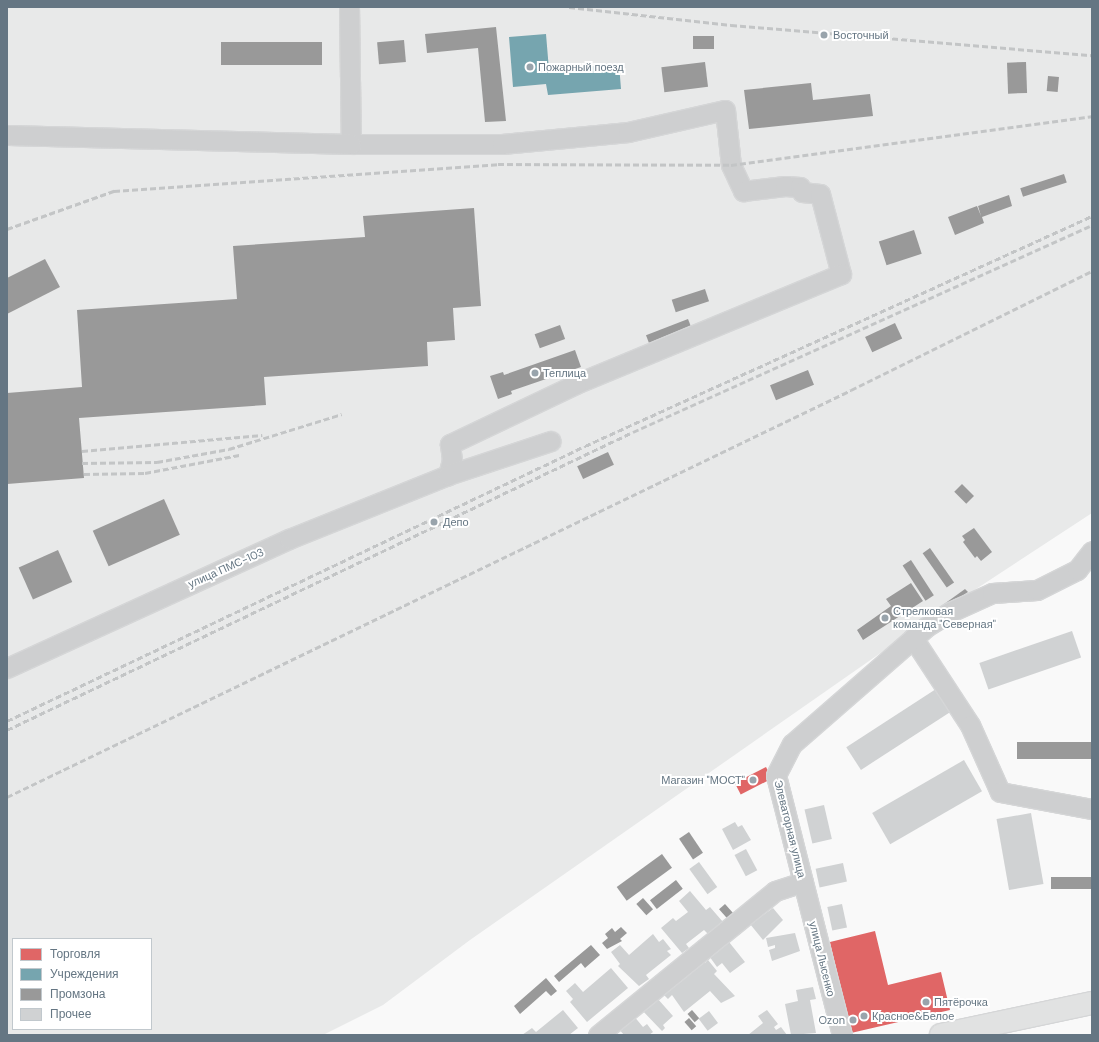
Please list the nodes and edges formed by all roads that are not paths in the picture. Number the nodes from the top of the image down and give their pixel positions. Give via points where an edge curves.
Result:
1 (349, 7) edge
2 (7, 136) edge
3 (351, 144) junction
4 (551, 441) dead end
5 (448, 475) junction
6 (1092, 550) edge
7 (913, 638) junction
8 (7, 668) edge
9 (1092, 809) edge
10 (803, 882) junction
11 (1092, 1003) edge
12 (598, 1035) edge
13 (842, 1035) edge
14 (941, 1035) edge

1 - 3 street
2 - 3 street
3 - 5 street via 510,143 628,132 725,110 731,165 743,191 792,186 800,187 802,192 820,194 841,274 576,384 450,444 452,460
4 - 5 street, улица ПМС-103
5 - 8 street, улица ПМС-103 via 290,539
6 - 7 street, Элеваторная улица via 1077,570 1037,590 992,593 950,612
7 - 9 street via 970,725 1000,792
7 - 10 street, Элеваторная улица via 792,744 776,775
10 - 12 street, Элеваторная улица via 775,891
10 - 13 street, улица Лысенко
11 - 14 main road

